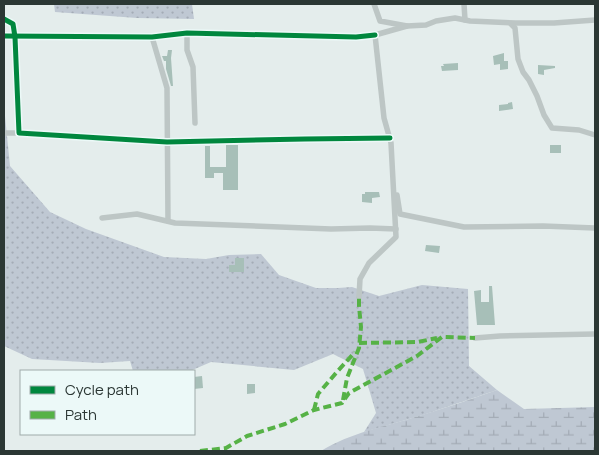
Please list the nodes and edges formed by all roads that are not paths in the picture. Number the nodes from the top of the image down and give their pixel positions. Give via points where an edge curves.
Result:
1 (374, 4) edge
2 (464, 4) edge
3 (4, 19) edge
4 (465, 20) junction
5 (595, 20) edge
6 (511, 24) dead end
7 (407, 26) junction
8 (187, 33) junction
9 (375, 35) junction
10 (4, 36) edge
11 (15, 36) junction
12 (152, 37) junction
13 (195, 123) dead end
14 (386, 126) dead end
15 (4, 133) edge
16 (18, 133) junction
17 (595, 135) edge
18 (390, 138) junction
19 (167, 142) junction
20 (102, 218) dead end
21 (168, 221) junction
22 (595, 228) edge
23 (396, 229) junction
24 (359, 297) dead end
25 (595, 334) edge
26 (474, 338) dead end

1 - 7 street via 380,20
2 - 4 street
3 - 11 street via 13,24
4 - 5 street via 554,23
4 - 7 street via 455,18
6 - 17 street via 515,28 523,72 552,128
7 - 9 street
8 - 9 street
8 - 12 street
8 - 13 street via 187,50 193,67
9 - 18 street via 384,118
10 - 11 street
11 - 12 street
11 - 16 street
12 - 19 street via 167,88
14 - 22 street via 400,214 464,227
15 - 16 street
16 - 19 street
18 - 19 street
18 - 23 street
19 - 21 street
20 - 21 street via 137,214
21 - 23 street via 331,230
23 - 24 street via 396,237 369,263 360,279
25 - 26 street

